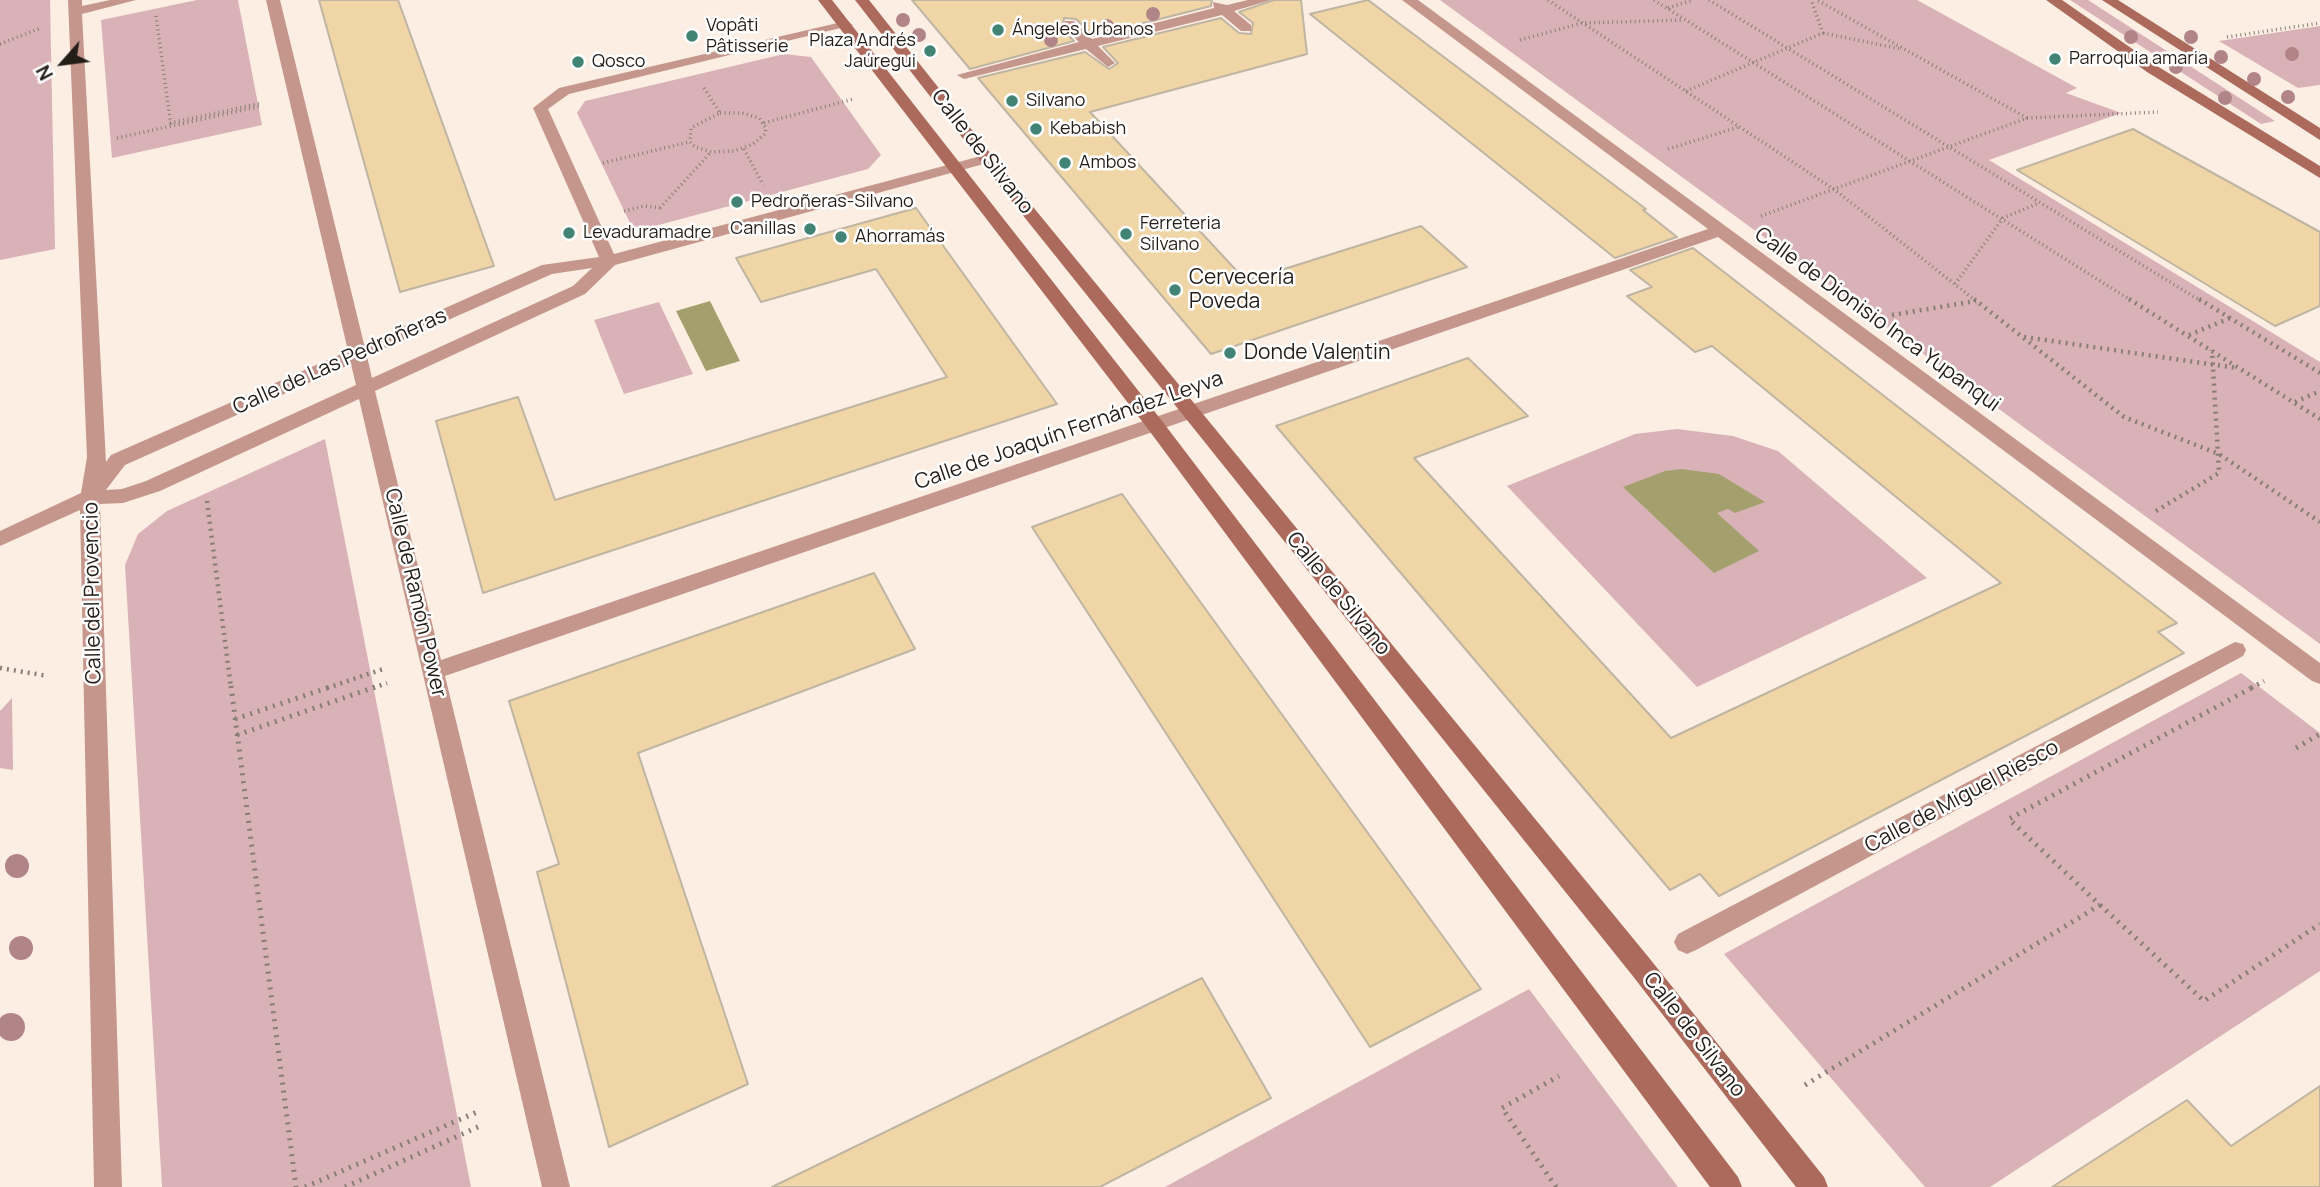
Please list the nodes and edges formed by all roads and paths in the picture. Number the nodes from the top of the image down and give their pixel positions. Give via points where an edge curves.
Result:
1 (129, 0) edge
2 (273, 0) edge
3 (825, 0) edge
4 (862, 0) edge
5 (1213, 0) edge
6 (1264, 0) edge
7 (1409, 0) edge
8 (1548, 0) edge
9 (1654, 0) edge
10 (1693, 0) edge
11 (1709, 0) edge
12 (1811, 0) edge
13 (1817, 0) edge
14 (2053, 0) edge
15 (2109, 0) edge
16 (75, 5) edge
17 (155, 5) dead end
18 (1667, 8) junction
19 (1224, 10) junction
20 (1686, 20) junction
21 (1582, 23) junction
22 (2320, 23) edge
23 (52, 24) dead end
24 (1069, 24) dead end
25 (846, 25) junction
26 (1246, 28) dead end
27 (1823, 33) junction
28 (2224, 38) dead end
29 (1516, 42) dead end
30 (0, 44) edge
31 (1088, 44) junction
32 (1790, 49) junction
33 (1906, 50) junction
34 (1108, 63) dead end
35 (1755, 63) junction
36 (964, 75) dead end
37 (702, 85) dead end
38 (1686, 91) junction
39 (853, 99) dead end
40 (266, 104) dead end
41 (2165, 111) dead end
42 (720, 113) junction
43 (2027, 118) junction
44 (764, 123) junction
45 (170, 124) junction
46 (1739, 127) junction
47 (2320, 135) edge
48 (106, 140) dead end
49 (690, 142) junction
50 (1950, 147) junction
51 (744, 149) junction
52 (1663, 150) dead end
53 (711, 152) junction
54 (986, 159) junction
55 (1914, 162) junction
56 (595, 165) dead end
57 (954, 168) junction
58 (2320, 173) edge
59 (1835, 190) junction
60 (768, 196) dead end
61 (2040, 202) junction
62 (660, 208) junction
63 (667, 211) dead end
64 (618, 212) dead end
65 (1757, 218) dead end
66 (2003, 218) junction
67 (1719, 231) junction
68 (609, 261) junction
69 (1955, 284) junction
70 (1976, 302) junction
71 (1887, 316) dead end
72 (2230, 318) junction
73 (2189, 335) junction
74 (2022, 337) junction
75 (2212, 350) junction
76 (359, 353) junction
77 (2214, 365) junction
78 (2241, 369) junction
79 (2320, 373) edge
80 (365, 387) junction
81 (2320, 391) edge
82 (2294, 402) junction
83 (1191, 412) junction
84 (2320, 419) edge
85 (1155, 425) junction
86 (2219, 454) junction
87 (90, 496) junction
88 (207, 499) dead end
89 (2147, 517) dead end
90 (2320, 522) edge
91 (0, 539) edge
92 (2235, 650) dead end
93 (0, 668) edge
94 (383, 668) dead end
95 (433, 672) junction
96 (2320, 675) edge
97 (48, 676) dead end
98 (2271, 677) dead end
99 (387, 683) dead end
100 (235, 719) junction
101 (2320, 734) edge
102 (237, 735) junction
103 (2296, 748) dead end
104 (2100, 905) junction
105 (2320, 924) edge
106 (1687, 942) dead end
107 (1559, 1076) dead end
108 (1805, 1085) dead end
109 (477, 1112) dead end
110 (480, 1126) dead end
111 (108, 1187) edge
112 (296, 1187) edge
113 (305, 1187) edge
114 (345, 1187) edge
115 (556, 1187) edge
116 (1556, 1187) edge
117 (1728, 1187) edge
118 (1814, 1187) edge

1 - 16 street
2 - 76 street, Calle de Ramón Power
3 - 25 street, Calle de Silvano
4 - 54 street, Calle de Silvano
5 - 19 street
6 - 19 street
7 - 67 street, Calle de Dionisio Inca Yupanqui
8 - 21 path
9 - 18 path
10 - 18 path
11 - 32 path
12 - 27 path
13 - 33 path
14 - 58 street via 2152,69
15 - 47 street
16 - 87 street, Calle del Provencio via 97,457
17 - 45 path
18 - 20 path
19 - 26 street
19 - 31 street
20 - 21 path
20 - 35 path
21 - 29 path
21 - 38 path
22 - 28 path
23 - 30 path
24 - 31 street
25 - 57 street, Calle de Silvano
25 - 68 street via 564,91 540,108
27 - 32 path
27 - 33 path
31 - 34 street
31 - 36 street
32 - 35 path
32 - 50 path
33 - 43 path
35 - 38 path
35 - 55 path
37 - 42 path
38 - 46 path
39 - 44 path
40 - 45 path
41 - 43 path
42 - 44 path via 742,113
42 - 49 path via 691,128
43 - 50 path
44 - 51 path via 765,134
45 - 48 path
46 - 52 path
46 - 59 path
49 - 53 path
49 - 56 path
50 - 55 path
50 - 61 path
51 - 53 path
51 - 60 path
53 - 62 path
54 - 57 street, Calle de Las Pedroñeras
54 - 83 street, Calle de Silvano
55 - 59 path
55 - 66 path
57 - 68 street, Calle de Las Pedroñeras
57 - 85 street, Calle de Silvano
59 - 65 path
59 - 69 path
61 - 66 path
61 - 72 path
62 - 63 path
62 - 64 path
66 - 69 path
66 - 73 path
67 - 83 street, Calle de Joaquín Fernández Leyva
67 - 96 street, Calle de Dionisio Inca Yupanqui
68 - 76 street, Calle de Las Pedroñeras via 548,270
68 - 80 street, Calle de Las Pedroñeras via 579,290
69 - 70 path
70 - 71 path
70 - 74 path
72 - 73 path
72 - 79 path
73 - 75 path
74 - 77 path
74 - 86 path via 2124,417
75 - 77 path
75 - 78 path
76 - 80 street, Calle de Ramón Power
76 - 87 street, Calle de Las Pedroñeras via 118,460
77 - 78 path
77 - 86 path
78 - 82 path
80 - 87 street, Calle de Las Pedroñeras via 153,486 123,496
80 - 95 street, Calle de Ramón Power
81 - 82 path
82 - 84 path
83 - 85 street, Calle de Joaquín Fernández Leyva
83 - 118 street, Calle de Silvano
85 - 95 street, Calle de Joaquín Fernández Leyva
85 - 117 street, Calle de Silvano
86 - 89 path via 2219,473
86 - 90 path
87 - 91 street, Calle de Las Pedroñeras
87 - 111 street, Calle del Provencio
88 - 100 path
92 - 106 street, Calle de Miguel Riesco
93 - 97 path
94 - 100 path
95 - 115 street, Calle de Ramón Power
98 - 104 path, Calle de Miguel Riesco via 2010,819
99 - 102 path
100 - 102 path
101 - 103 path
102 - 112 path
104 - 105 path, Calle de Miguel Riesco via 2204,1001
104 - 108 path
107 - 116 path via 1502,1108
109 - 113 path
110 - 114 path

